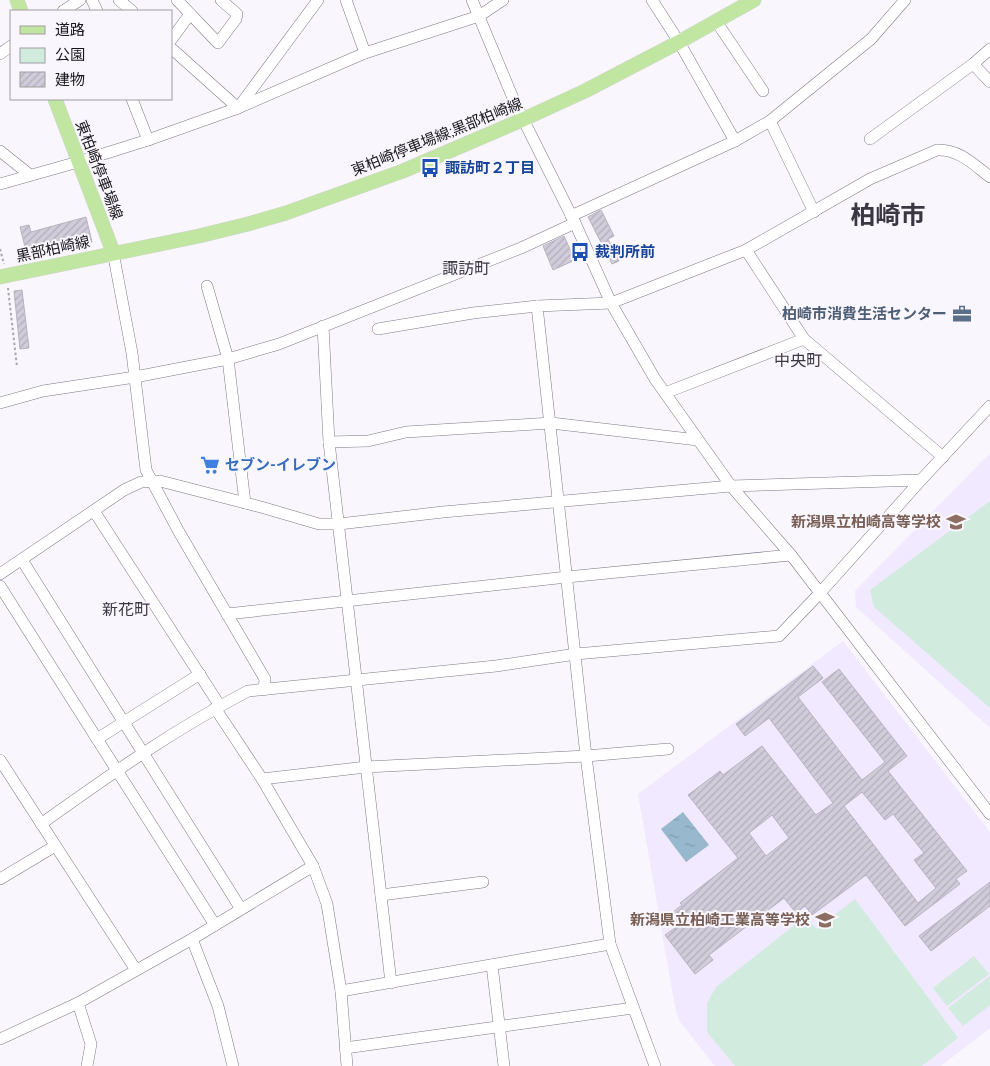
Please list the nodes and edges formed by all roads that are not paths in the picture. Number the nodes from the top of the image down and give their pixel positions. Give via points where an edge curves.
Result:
1 (80, 0) edge
2 (119, 0) edge
3 (177, 0) edge
4 (221, 0) edge
5 (318, 0) edge
6 (346, 0) edge
7 (472, 0) edge
8 (503, 0) edge
9 (652, 0) edge
10 (754, 0) edge
11 (905, 0) edge
12 (65, 10) edge
13 (131, 10) edge
14 (190, 14) junction
15 (479, 16) junction
16 (716, 21) junction
17 (172, 39) edge
18 (679, 42) junction
19 (172, 49) edge
20 (990, 49) edge
21 (365, 53) junction
22 (973, 64) junction
23 (990, 82) edge
24 (763, 91) dead end
25 (54, 100) edge
26 (132, 100) edge
27 (238, 108) junction
28 (524, 119) junction
29 (770, 121) junction
30 (870, 139) dead end
31 (148, 140) junction
32 (736, 140) junction
33 (0, 151) edge
34 (78, 162) junction
35 (30, 175) junction
36 (990, 177) edge
37 (0, 184) edge
38 (814, 212) junction
39 (573, 220) junction
40 (746, 250) junction
41 (113, 252) junction
42 (4, 276) edge
43 (207, 286) dead end
44 (611, 303) junction
45 (537, 306) junction
46 (323, 326) junction
47 (378, 329) dead end
48 (804, 339) junction
49 (228, 359) junction
50 (135, 377) junction
51 (665, 393) junction
52 (0, 403) edge
53 (990, 406) edge
54 (551, 423) junction
55 (698, 440) junction
56 (329, 442) junction
57 (943, 457) junction
58 (920, 480) junction
59 (150, 481) junction
60 (731, 486) junction
61 (558, 501) junction
62 (245, 503) junction
63 (94, 511) junction
64 (339, 524) junction
65 (791, 555) junction
66 (22, 560) junction
67 (0, 574) edge
68 (568, 577) junction
69 (0, 586) edge
70 (820, 594) junction
71 (348, 600) junction
72 (227, 614) junction
73 (576, 654) junction
74 (200, 674) junction
75 (357, 681) junction
76 (264, 690) junction
77 (218, 707) junction
78 (124, 722) junction
79 (97, 739) junction
80 (668, 749) dead end
81 (143, 753) junction
82 (586, 756) junction
83 (1, 765) edge
84 (366, 768) junction
85 (117, 770) junction
86 (262, 779) junction
87 (990, 814) edge
88 (41, 824) junction
89 (55, 846) junction
90 (313, 866) junction
91 (0, 879) edge
92 (483, 882) dead end
93 (381, 895) junction
94 (241, 909) junction
95 (215, 925) junction
96 (192, 938) junction
97 (610, 944) junction
98 (492, 965) junction
99 (136, 970) junction
100 (391, 983) junction
101 (341, 991) junction
102 (78, 1003) junction
103 (633, 1008) junction
104 (500, 1026) junction
105 (0, 1039) edge
106 (345, 1048) junction
107 (87, 1066) edge
108 (233, 1066) edge
109 (347, 1066) edge
110 (504, 1066) edge
111 (655, 1066) edge

1 - 12 street
2 - 13 street
3 - 14 street
4 - 14 street via 237,14 218,44
5 - 27 street
6 - 21 street
7 - 15 street
8 - 15 street
9 - 18 street
10 - 16 main road, 東柏崎停車場線;黒部柏崎線
11 - 29 street via 871,39
14 - 17 street
15 - 21 street
15 - 28 street
16 - 18 main road, 東柏崎停車場線;黒部柏崎線
16 - 24 street
18 - 28 main road, 東柏崎停車場線;黒部柏崎線
18 - 32 street
19 - 27 street
20 - 22 street
21 - 27 street
22 - 23 street
22 - 30 street
25 - 34 main road, 東柏崎停車場線
26 - 31 street
27 - 31 street
28 - 39 street
28 - 41 main road, 東柏崎停車場線;黒部柏崎線 via 403,171 286,213 199,236
29 - 32 street
29 - 38 street
31 - 34 street
32 - 39 street
33 - 35 street
34 - 35 street
34 - 41 main road, 東柏崎停車場線
35 - 37 street
36 - 38 street via 964,156 946,149 937,150 870,179
38 - 40 street
39 - 44 street
39 - 46 street via 522,248
40 - 44 street
40 - 48 street
41 - 42 main road, 黒部柏崎線
41 - 50 street
43 - 49 street
44 - 45 street
44 - 51 street
45 - 47 street
45 - 54 street
46 - 49 street via 279,344
46 - 56 street
48 - 51 street
48 - 57 street
49 - 50 street
49 - 62 street
50 - 52 street via 43,391
50 - 59 street
51 - 55 street
53 - 57 street
54 - 55 street
54 - 56 street via 406,432 368,441
54 - 61 street
55 - 60 street
56 - 64 street
57 - 58 street
58 - 60 street
58 - 70 street
59 - 62 street
59 - 63 street via 124,490
59 - 72 street
60 - 61 street
60 - 65 street
61 - 64 street
61 - 68 street
62 - 64 street via 319,524
63 - 66 street
63 - 74 street
64 - 71 street
65 - 68 street
65 - 70 street
66 - 67 street
66 - 78 street
68 - 71 street
68 - 73 street
69 - 79 street
70 - 73 street via 779,636
70 - 87 street
71 - 72 street
71 - 75 street
72 - 76 street via 264,679
73 - 75 street
73 - 82 street
74 - 77 street
74 - 78 street
75 - 76 street
75 - 84 street
76 - 77 street via 248,691
77 - 81 street
77 - 86 street
78 - 79 street
78 - 81 street
79 - 85 street
80 - 82 street
81 - 85 street
81 - 94 street
82 - 84 street
82 - 97 street
83 - 88 street
84 - 86 street
84 - 93 street
85 - 88 street
85 - 95 street
86 - 90 street
88 - 89 street
89 - 91 street
89 - 99 street
90 - 94 street
90 - 101 street via 327,904
92 - 93 street
93 - 100 street
94 - 95 street
95 - 96 street
96 - 99 street
96 - 108 street via 218,1006
97 - 98 street
97 - 103 street
98 - 100 street
98 - 104 street
99 - 102 street
100 - 101 street
101 - 106 street
102 - 105 street
102 - 107 street via 91,1044
103 - 104 street
103 - 111 street
104 - 106 street
104 - 110 street
106 - 109 street

